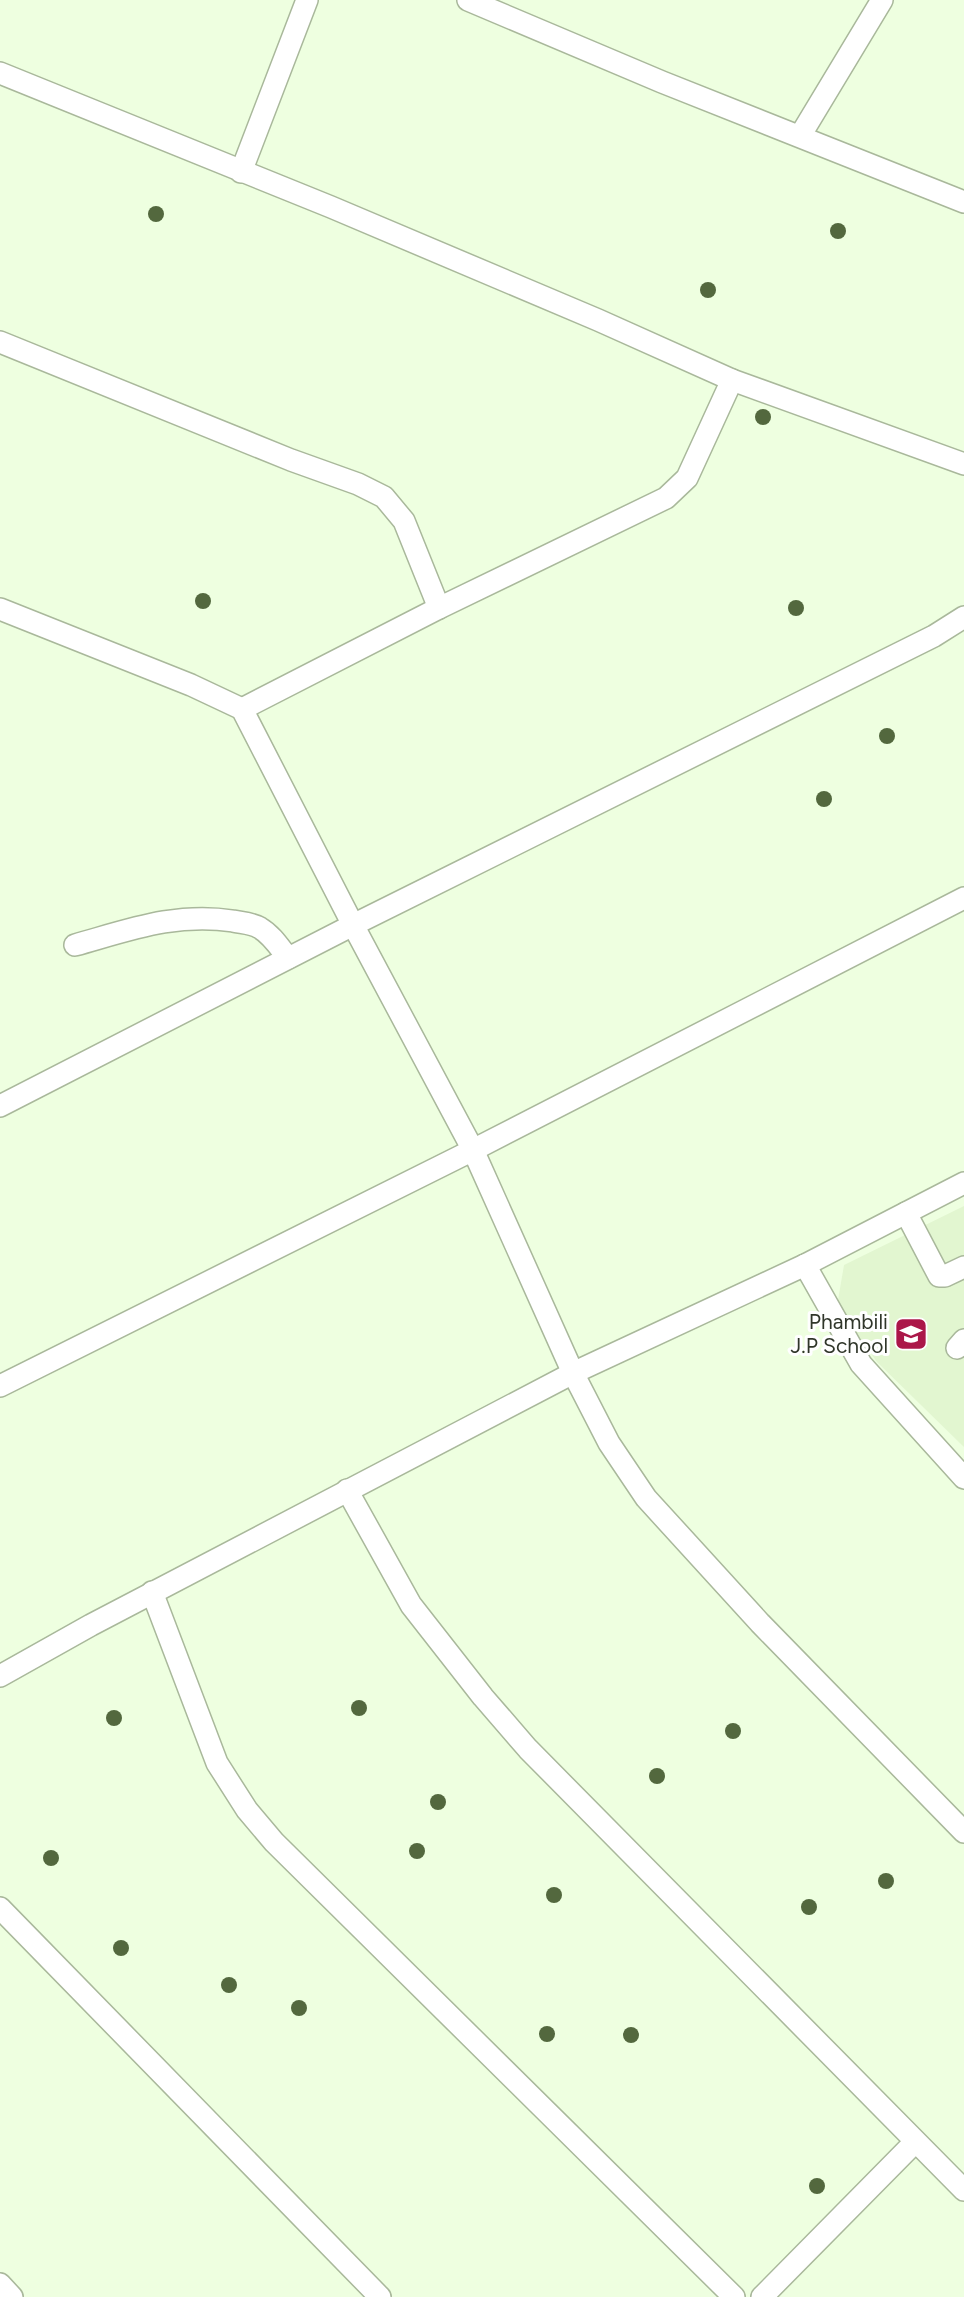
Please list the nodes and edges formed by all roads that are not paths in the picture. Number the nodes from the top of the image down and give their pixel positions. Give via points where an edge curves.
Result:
1 (307, 0) edge
2 (468, 0) edge
3 (882, 0) edge
4 (0, 73) edge
5 (800, 136) junction
6 (241, 172) junction
7 (964, 202) edge
8 (0, 342) edge
9 (732, 380) junction
10 (964, 464) edge
11 (439, 608) junction
12 (0, 609) edge
13 (964, 617) edge
14 (242, 709) junction
15 (964, 898) edge
16 (353, 925) junction
17 (75, 945) dead end
18 (288, 958) junction
19 (0, 1106) edge
20 (473, 1150) junction
21 (964, 1183) edge
22 (906, 1213) junction
23 (805, 1265) junction
24 (964, 1267) edge
25 (573, 1373) junction
26 (0, 1386) edge
27 (964, 1478) edge
28 (347, 1490) junction
29 (152, 1592) junction
30 (0, 1676) edge
31 (964, 1832) edge
32 (0, 1908) edge
33 (915, 2142) junction
34 (964, 2190) edge
35 (0, 2284) edge
36 (12, 2297) edge
37 (380, 2297) edge
38 (734, 2297) edge
39 (762, 2297) edge

1 - 6 street
2 - 5 street
3 - 5 street
4 - 6 street
5 - 7 street
6 - 9 street
8 - 11 street via 384,496 404,521
9 - 10 street
9 - 11 street via 687,478 666,498
11 - 14 street
12 - 14 street
13 - 16 street via 934,636
14 - 16 street
15 - 20 street
16 - 18 street
16 - 20 street
17 - 18 street via 161,921 217,919 258,927
18 - 19 street
20 - 25 street
20 - 26 street
21 - 22 street
22 - 23 street
22 - 24 street via 939,1276
23 - 25 street
23 - 27 street via 861,1364
25 - 28 street
25 - 31 street via 609,1443 646,1498 760,1623
28 - 29 street
28 - 33 street via 411,1605 528,1749
29 - 30 street
29 - 38 street via 217,1763 274,1842
32 - 37 street
33 - 34 street
33 - 39 street
35 - 36 street

